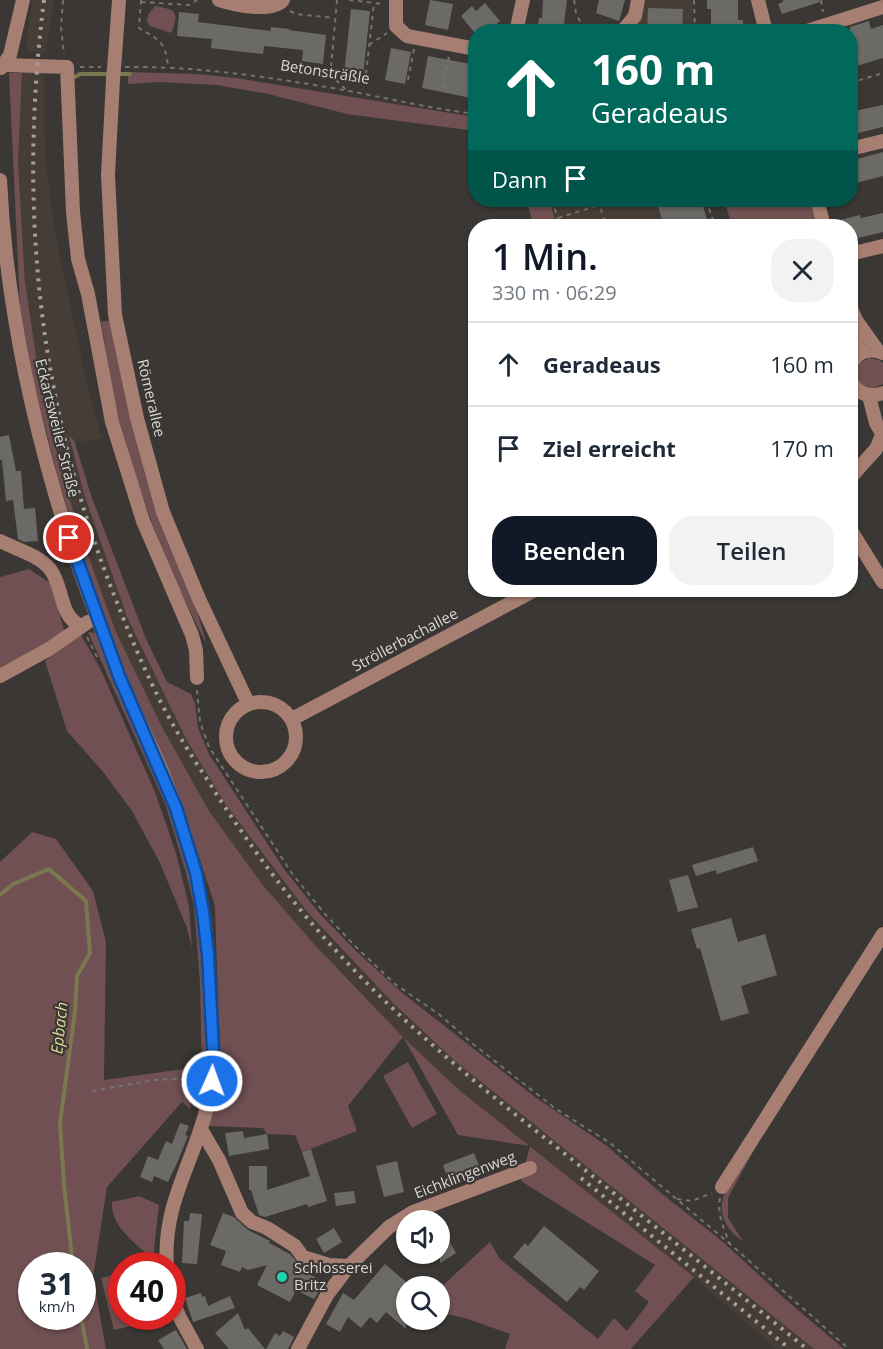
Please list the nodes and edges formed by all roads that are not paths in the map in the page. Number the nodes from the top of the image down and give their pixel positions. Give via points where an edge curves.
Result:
1 (23, 0) edge
2 (119, 0) edge
3 (219, 0) edge
4 (524, 0) edge
5 (638, 0) edge
6 (758, 0) edge
7 (281, 3) edge
8 (395, 3) edge
9 (883, 6) edge
10 (518, 24) edge
11 (628, 24) edge
12 (764, 24) edge
13 (829, 24) edge
14 (468, 47) edge
15 (3, 67) edge
16 (883, 141) edge
17 (858, 146) edge
18 (0, 180) edge
19 (0, 190) edge
20 (883, 246) edge
21 (858, 252) edge
22 (858, 323) edge
23 (881, 352) edge
24 (858, 357) edge
25 (858, 390) edge
26 (876, 394) edge
27 (883, 434) edge
28 (858, 469) edge
29 (0, 541) edge
30 (858, 542) edge
31 (883, 582) edge
32 (522, 597) edge
33 (98, 617) junction
34 (81, 626) junction
35 (0, 676) edge
36 (197, 678) road end
37 (248, 704) junction
38 (292, 719) junction
39 (883, 934) edge
40 (201, 1131) junction
41 (530, 1167) dead end
42 (722, 1187) road end
43 (166, 1252) edge
44 (349, 1266) junction
45 (186, 1329) edge
46 (197, 1349) edge
47 (298, 1349) edge

1 - 15 street via 10,55
2 - 37 street, Römerallee, bridge via 108,176 115,315 137,418 163,512
3 - 7 street via 268,8
4 - 10 street
5 - 11 street via 635,16
6 - 12 street
8 - 14 street via 396,26 407,36
9 - 13 street
15 - 36 street via 65,67 77,251 112,422 143,521 192,635
16 - 17 street
18 - 19 street, Eckartsweiler Straße
19 - 33 street, Eckartsweiler Straße via 17,331 31,397 56,497
20 - 21 street
22 - 23 street
23 - 24 street via 863,352
25 - 26 street
26 - 27 street via 876,423
27 - 28 street via 876,449
29 - 34 street via 51,570 66,612
30 - 31 street
32 - 38 street, Ströllerbachallee
33 - 34 street
33 - 40 street, Eckartsweiler Straße via 176,808 196,873 208,955 213,1069
34 - 35 street
37 - 38 street via 270,702
37 - 38 street via 230,718 223,756 246,769 269,771 289,759 296,737
39 - 42 street
40 - 43 street, Eckartsweiler Straße via 176,1192
40 - 44 street via 219,1160 242,1213 284,1238 303,1257
41 - 44 street, Eichklingenweg via 412,1212 389,1227
44 - 47 street, Eichklingenweg via 327,1295
45 - 46 street

